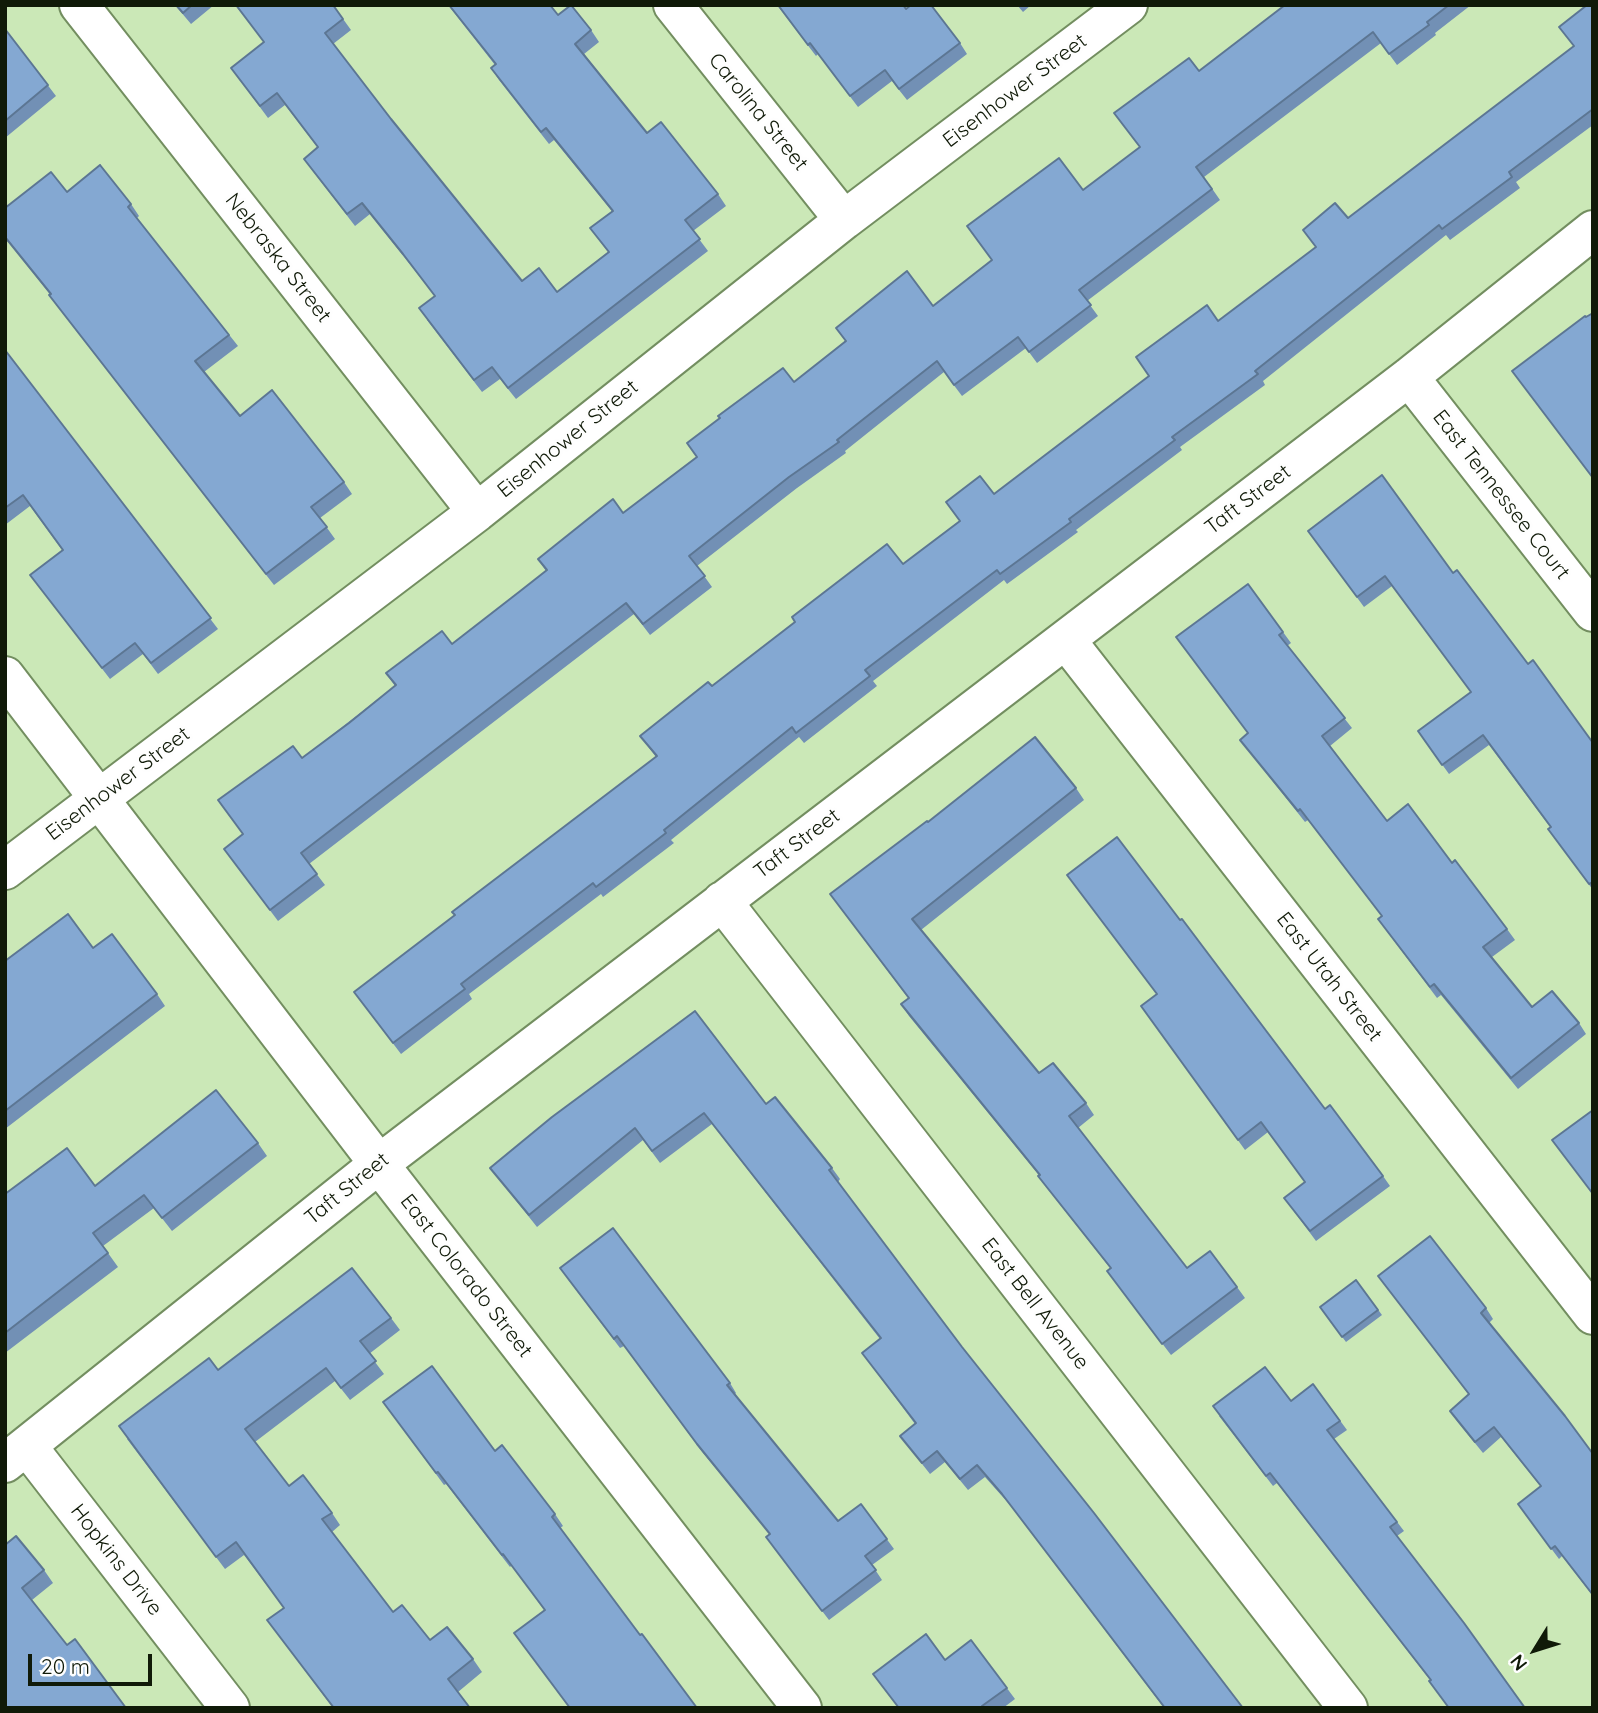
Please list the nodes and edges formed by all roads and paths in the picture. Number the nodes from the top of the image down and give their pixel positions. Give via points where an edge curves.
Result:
1 (79, 5) edge
2 (673, 5) edge
3 (1128, 5) edge
4 (844, 220) junction
5 (1593, 230) edge
6 (1409, 377) junction
7 (477, 512) junction
8 (1593, 612) edge
9 (1066, 640) junction
10 (5, 676) edge
11 (99, 799) junction
12 (5, 870) edge
13 (722, 901) junction
14 (379, 1164) junction
15 (1593, 1315) edge
16 (16, 1455) edge
17 (230, 1708) edge
18 (802, 1708) edge
19 (1348, 1708) edge

1 - 7 street, Nebraska Street
2 - 4 street, Carolina Street
3 - 4 street, Eisenhower Street
4 - 7 street, Eisenhower Street
5 - 6 street, Taft Street
6 - 8 street, East Tennessee Court
6 - 9 street, Taft Street
7 - 11 street, Eisenhower Street
9 - 13 street, Taft Street
9 - 15 street, East Utah Street
10 - 11 street, East Colorado Street
11 - 12 street, Eisenhower Street
11 - 14 street, East Colorado Street
13 - 14 street, Taft Street
13 - 19 street, East Bell Avenue
14 - 16 street, Taft Street
14 - 18 street, East Colorado Street
16 - 17 street, Hopkins Drive

